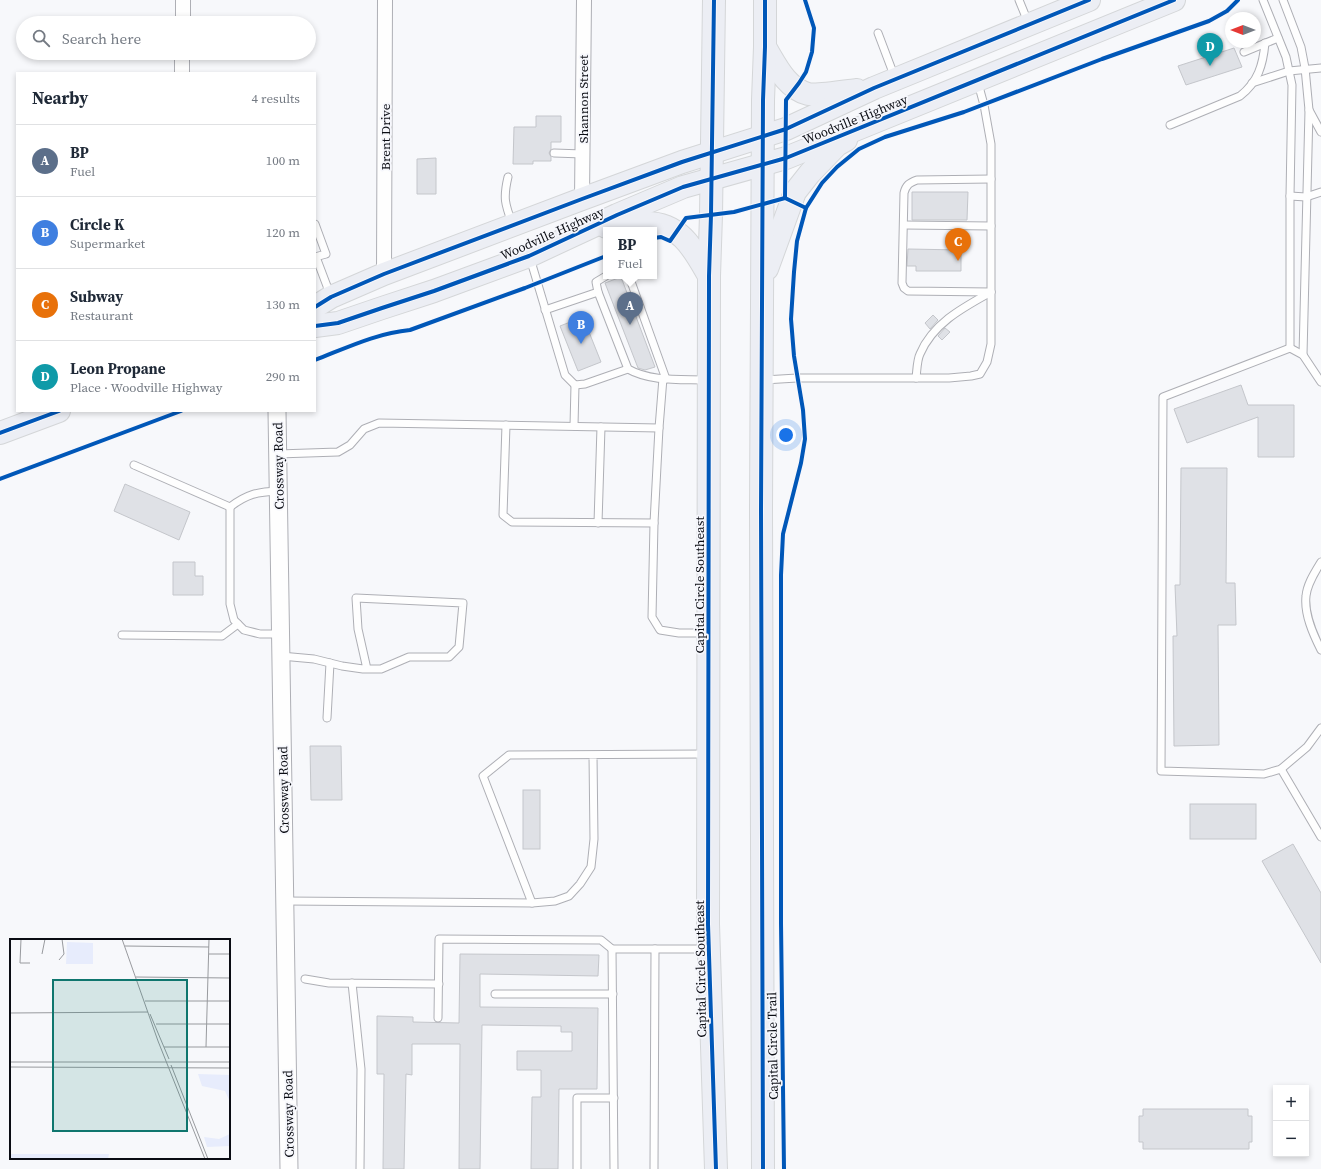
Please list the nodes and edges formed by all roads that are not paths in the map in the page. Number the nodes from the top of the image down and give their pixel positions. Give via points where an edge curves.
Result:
1 (183, 0) edge
2 (385, 0) edge
3 (584, 0) edge
4 (714, 0) edge
5 (765, 0) edge
6 (1019, 0) edge
7 (1089, 0) edge
8 (1174, 0) edge
9 (1262, 0) edge
10 (1283, 0) edge
11 (183, 16) edge
12 (1029, 25) junction
13 (878, 33) dead end
14 (1278, 38) junction
15 (1265, 43) junction
16 (765, 47) junction
17 (1244, 52) dead end
18 (182, 60) edge
19 (1305, 68) junction
20 (1321, 68) edge
21 (1289, 71) junction
22 (182, 72) edge
23 (896, 79) junction
24 (977, 81) junction
25 (1252, 83) junction
26 (874, 88) junction
27 (1309, 110) junction
28 (877, 121) junction
29 (1170, 125) dead end
30 (1321, 132) edge
31 (762, 136) junction
32 (713, 152) junction
33 (554, 153) dead end
34 (583, 154) junction
35 (762, 164) junction
36 (508, 177) dead end
37 (712, 178) junction
38 (991, 179) junction
39 (1321, 192) edge
40 (1290, 196) junction
41 (1306, 197) junction
42 (582, 199) junction
43 (904, 225) junction
44 (513, 226) junction
45 (991, 226) junction
46 (316, 227) edge
47 (608, 227) edge
48 (603, 228) edge
49 (585, 230) junction
50 (529, 256) junction
51 (316, 257) edge
52 (316, 263) edge
53 (384, 274) junction
54 (709, 276) junction
55 (603, 278) edge
56 (630, 279) edge
57 (762, 284) junction
58 (598, 292) junction
59 (991, 292) junction
60 (323, 302) edge
61 (545, 310) junction
62 (316, 326) edge
63 (1290, 348) junction
64 (1303, 355) junction
65 (628, 369) junction
66 (664, 378) junction
67 (916, 378) junction
68 (709, 380) junction
69 (761, 380) junction
70 (1321, 382) edge
71 (575, 385) junction
72 (56, 412) edge
73 (277, 412) edge
74 (506, 425) junction
75 (574, 426) junction
76 (601, 427) junction
77 (659, 428) junction
78 (0, 433) edge
79 (278, 454) junction
80 (134, 465) dead end
81 (278, 491) junction
82 (230, 507) junction
83 (598, 523) junction
84 (654, 523) junction
85 (1321, 562) edge
86 (238, 624) junction
87 (708, 633) junction
88 (281, 634) junction
89 (122, 635) dead end
90 (1321, 650) edge
91 (281, 656) junction
92 (330, 664) junction
93 (366, 669) junction
94 (327, 718) dead end
95 (1321, 728) edge
96 (593, 754) junction
97 (708, 754) junction
98 (1281, 769) junction
99 (1321, 837) edge
100 (285, 901) junction
101 (532, 903) junction
102 (612, 949) junction
103 (655, 949) junction
104 (708, 949) junction
105 (305, 979) dead end
106 (352, 983) junction
107 (439, 984) junction
108 (495, 994) dead end
109 (613, 994) junction
110 (438, 1018) dead end
111 (614, 1098) junction
112 (289, 1169) edge
113 (360, 1169) edge
114 (577, 1169) edge
115 (614, 1169) edge
116 (654, 1169) edge
117 (716, 1169) edge
118 (763, 1169) edge

1 - 11 street
2 - 53 street, Brent Drive
3 - 34 street, Shannon Street
4 - 32 main road, Capital Circle Southeast
5 - 16 main road
6 - 12 lane
7 - 12 main road, Woodville Highway
8 - 24 main road, Woodville Highway
9 - 14 lane
10 - 19 lane via 1301,47
12 - 23 main road, Woodville Highway
13 - 23 lane
14 - 15 lane
14 - 21 lane
15 - 17 lane
15 - 25 lane via 1259,72
16 - 26 main road via 789,83 809,94
16 - 31 main road
18 - 22 street
19 - 20 lane
19 - 21 lane
19 - 27 lane
21 - 25 lane
21 - 40 lane via 1292,85
23 - 26 main road, Woodville Highway
24 - 28 main road, Woodville Highway
24 - 38 lane via 991,144
25 - 29 lane via 1240,96
26 - 31 main road, Woodville Highway via 786,129
27 - 30 lane
27 - 41 lane
28 - 35 main road, Woodville Highway via 786,158
28 - 57 main road via 837,145 795,192
31 - 32 main road, Woodville Highway
31 - 35 main road
32 - 37 main road, Capital Circle Southeast
32 - 42 main road, Woodville Highway
33 - 34 lane
34 - 42 street, Shannon Street
35 - 37 main road, Woodville Highway
35 - 57 main road
36 - 44 lane via 505,203
37 - 49 main road, Woodville Highway via 683,186
37 - 54 main road, Capital Circle Southeast
38 - 43 lane via 910,182 904,193
38 - 45 lane
39 - 41 lane
40 - 41 lane
40 - 63 lane
41 - 64 lane
42 - 44 main road, Woodville Highway
43 - 45 lane
43 - 59 lane via 904,288 908,291
44 - 53 main road, Woodville Highway
45 - 59 lane
46 - 51 lane via 326,254
47 - 54 main road via 645,222 672,228 694,249
48 - 49 main road
49 - 50 main road, Woodville Highway
50 - 61 lane
50 - 62 main road, Woodville Highway via 419,296 338,322
52 - 60 lane
53 - 60 main road, Woodville Highway
54 - 68 main road, Capital Circle Southeast
55 - 58 lane via 596,282
56 - 66 lane
57 - 69 main road
58 - 61 lane
58 - 65 lane
59 - 67 lane via 957,311 931,334 919,355
59 - 67 lane via 991,344 987,362 980,374 949,378
61 - 71 lane via 565,375
63 - 64 lane
63 - 98 lane via 1163,397 1161,771 1264,774
64 - 70 lane
65 - 66 lane via 637,374
65 - 71 lane via 586,384
66 - 68 lane
66 - 77 lane
67 - 69 lane
68 - 87 main road, Capital Circle Southeast
69 - 118 main road
71 - 75 lane
72 - 78 main road
73 - 79 street, Crossway Road
74 - 75 lane
74 - 79 lane via 379,423 364,429 350,445 338,452
74 - 83 lane via 503,515 512,522
75 - 76 lane
76 - 77 lane
76 - 83 lane
77 - 84 lane
79 - 81 street, Crossway Road
80 - 82 lane
81 - 82 lane via 258,492
81 - 88 street, Crossway Road
82 - 86 lane via 230,604 234,620
83 - 84 lane
84 - 87 lane via 652,617 660,630
85 - 90 lane via 1306,596 1307,616
86 - 88 lane via 244,630 260,634
86 - 89 lane via 222,636
87 - 97 main road, Capital Circle Southeast
88 - 91 street, Crossway Road
91 - 92 lane via 314,659
91 - 100 street, Crossway Road
92 - 93 lane
92 - 94 lane
93 - 93 lane via 381,669 410,657 449,657 459,646 463,603 356,598 358,629
95 - 98 lane via 1307,747
96 - 97 lane
96 - 101 lane via 594,839 591,867 569,896 555,901
96 - 101 lane via 509,755 483,776
97 - 104 main road, Capital Circle Southeast
98 - 99 lane
100 - 101 lane
100 - 112 street, Crossway Road
102 - 103 lane
102 - 107 lane via 600,940 439,939
102 - 109 lane
103 - 104 lane
103 - 116 lane
104 - 117 main road, Capital Circle Southeast
105 - 106 lane
106 - 107 lane
106 - 113 lane via 361,1070
107 - 110 lane
108 - 109 lane
109 - 111 lane
111 - 114 lane via 577,1098
111 - 115 lane

